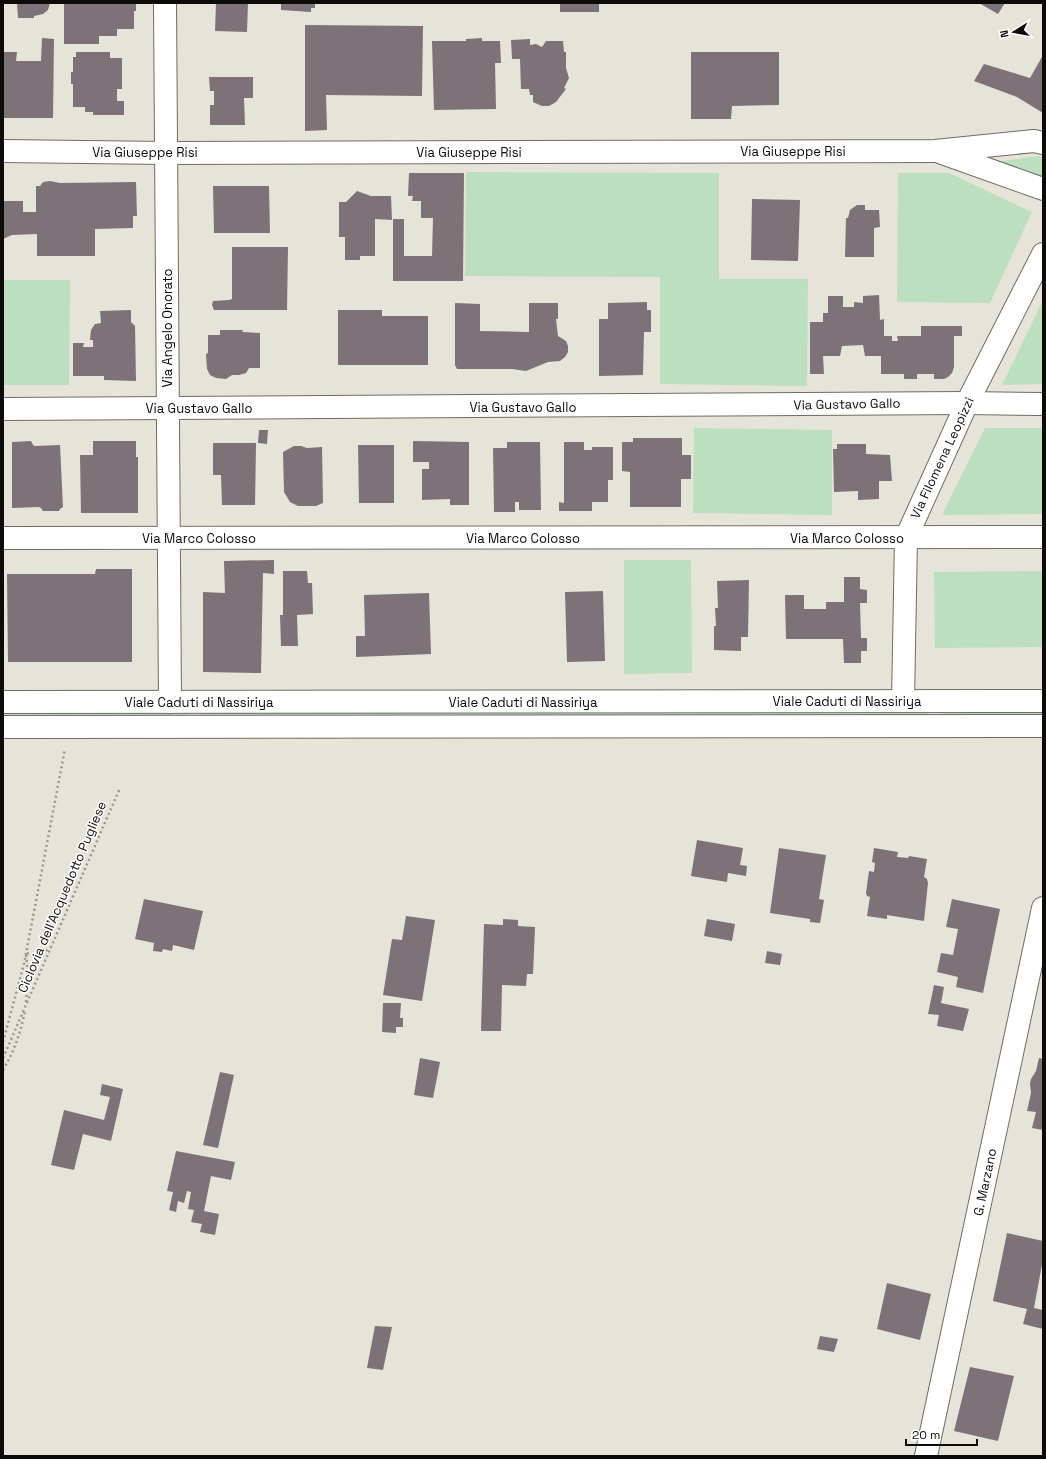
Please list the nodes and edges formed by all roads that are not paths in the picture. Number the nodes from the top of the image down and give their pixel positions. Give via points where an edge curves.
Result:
1 (165, 3) edge
2 (1043, 143) edge
3 (935, 151) junction
4 (3, 152) edge
5 (166, 153) junction
6 (1043, 190) edge
7 (1043, 254) edge
8 (967, 403) junction
9 (1043, 404) edge
10 (168, 408) junction
11 (3, 409) edge
12 (1043, 537) edge
13 (3, 538) edge
14 (169, 538) junction
15 (906, 538) junction
16 (903, 701) junction
17 (1043, 701) edge
18 (3, 702) edge
19 (170, 702) junction
20 (3, 726) edge
21 (1043, 726) edge
22 (1043, 908) edge
23 (926, 1456) edge

1 - 5 street, Via Angelo Onorato
2 - 3 street, Via Giuseppe Risi via 1034,141
3 - 5 street, Via Giuseppe Risi
3 - 6 street, Via Giuseppe Risi
4 - 5 street, Via Giuseppe Risi
5 - 10 street, Via Angelo Onorato
7 - 8 street, Via Filomena Leopizzi
8 - 9 street, Via Gustavo Gallo
8 - 10 street, Via Gustavo Gallo
8 - 15 street, Via Filomena Leopizzi
10 - 11 street, Via Gustavo Gallo
10 - 14 street, Via Angelo Onorato
12 - 15 street, Via Marco Colosso
13 - 14 street, Via Marco Colosso
14 - 15 street, Via Marco Colosso
14 - 19 street, Via Angelo Onorato
15 - 16 street, Via Filomena Leopizzi
16 - 17 street, Viale Caduti di Nassiriya
16 - 19 street, Viale Caduti di Nassiriya
18 - 19 street, Viale Caduti di Nassiriya
20 - 21 street, Viale Caduti di Nassiriya
22 - 23 street, G. Marzano

